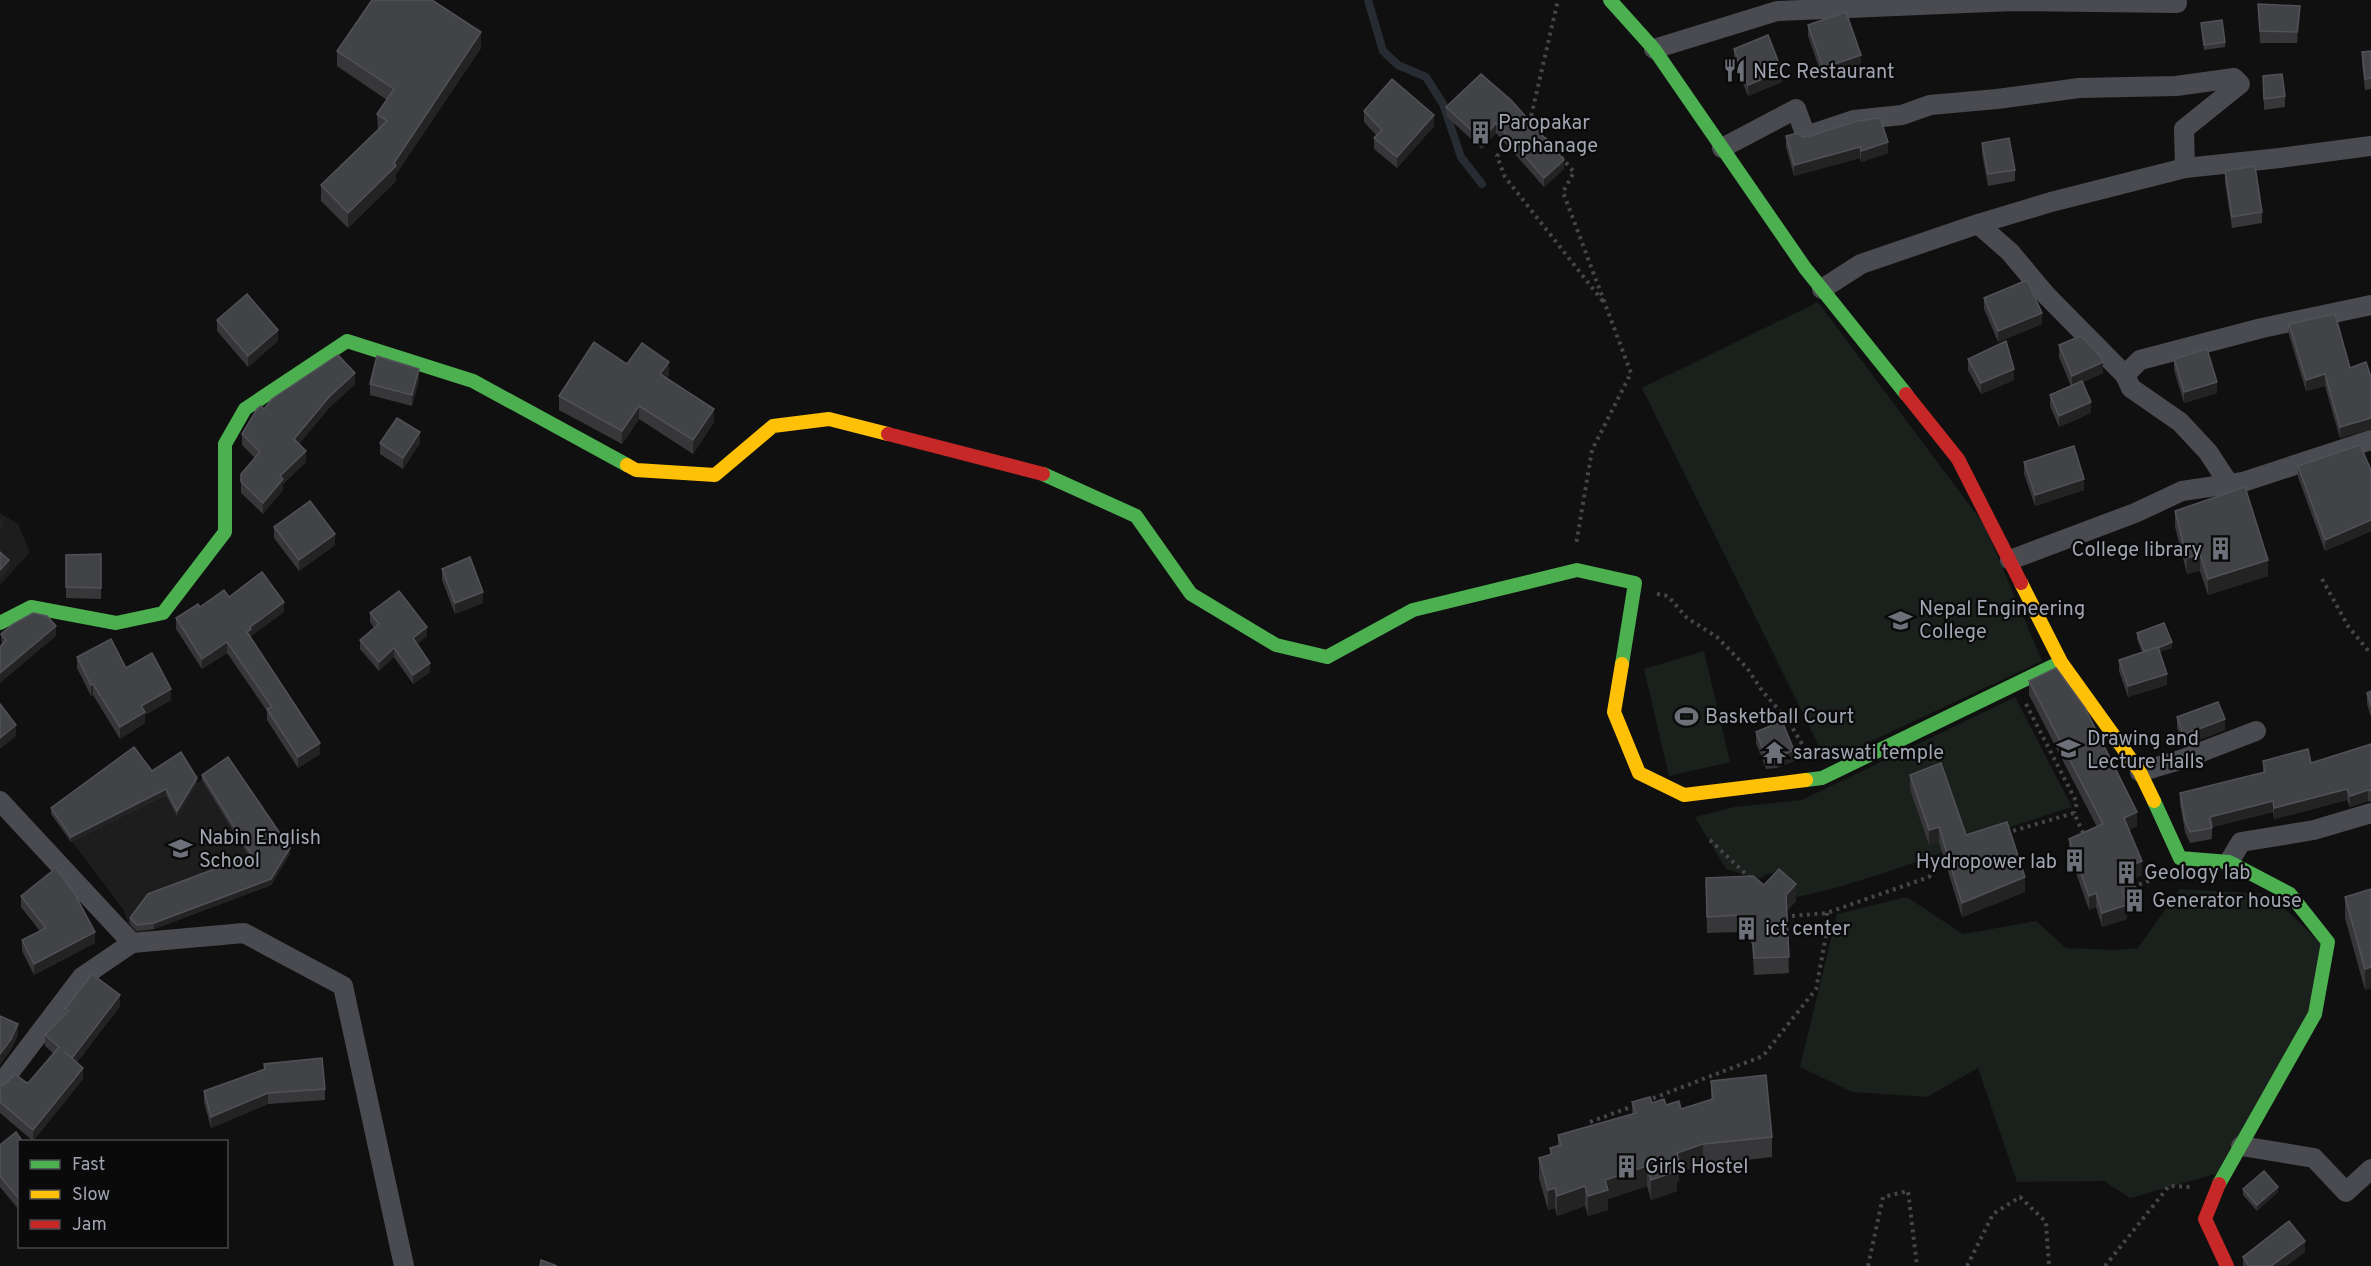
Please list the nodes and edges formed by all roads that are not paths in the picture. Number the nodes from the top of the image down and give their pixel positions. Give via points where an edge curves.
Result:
1 (1610, 0) edge
2 (2177, 3) dead end
3 (1653, 50) junction
4 (2371, 146) edge
5 (1722, 148) junction
6 (2185, 168) junction
7 (1978, 224) junction
8 (1822, 289) junction
9 (2371, 305) edge
10 (2125, 375) junction
11 (2371, 440) edge
12 (2229, 484) junction
13 (2010, 560) junction
14 (0, 623) edge
15 (2061, 662) junction
16 (2256, 731) dead end
17 (2140, 772) junction
18 (0, 801) edge
19 (2371, 813) edge
20 (2229, 862) junction
21 (132, 943) junction
22 (0, 1085) edge
23 (2241, 1146) junction
24 (2371, 1168) edge
25 (404, 1266) edge
26 (2227, 1266) edge

1 - 3 street
2 - 3 street via 2014,1 1777,11
3 - 5 street
4 - 6 street
5 - 6 street via 1796,109 1806,136 1854,120 1902,115 1930,105 2079,88 2176,86 2234,78 2240,84 2184,129
5 - 8 street
6 - 7 street
7 - 8 street via 1861,264
7 - 10 street via 2010,252 2053,303
8 - 13 street via 1958,459
9 - 10 street via 2140,360
10 - 12 street via 2131,388 2180,422 2208,452
11 - 12 street
12 - 13 street via 2182,491
13 - 15 street
14 - 15 street via 32,608 116,623 163,613 225,532 225,444 245,409 347,340 473,381 636,470 715,475 773,426 829,419 1038,472 1136,516 1191,594 1276,645 1327,657 1413,610 1577,570 1635,583 1614,712 1639,773 1684,795 1822,778
15 - 17 street
16 - 17 street
17 - 20 street via 2180,858
18 - 21 street
19 - 20 street via 2314,830 2241,842
20 - 23 street via 2290,894 2328,942 2315,1014
21 - 22 street via 82,977
21 - 25 street via 244,933 343,986
23 - 24 street via 2314,1158 2346,1192
23 - 26 street via 2217,1188 2205,1220

